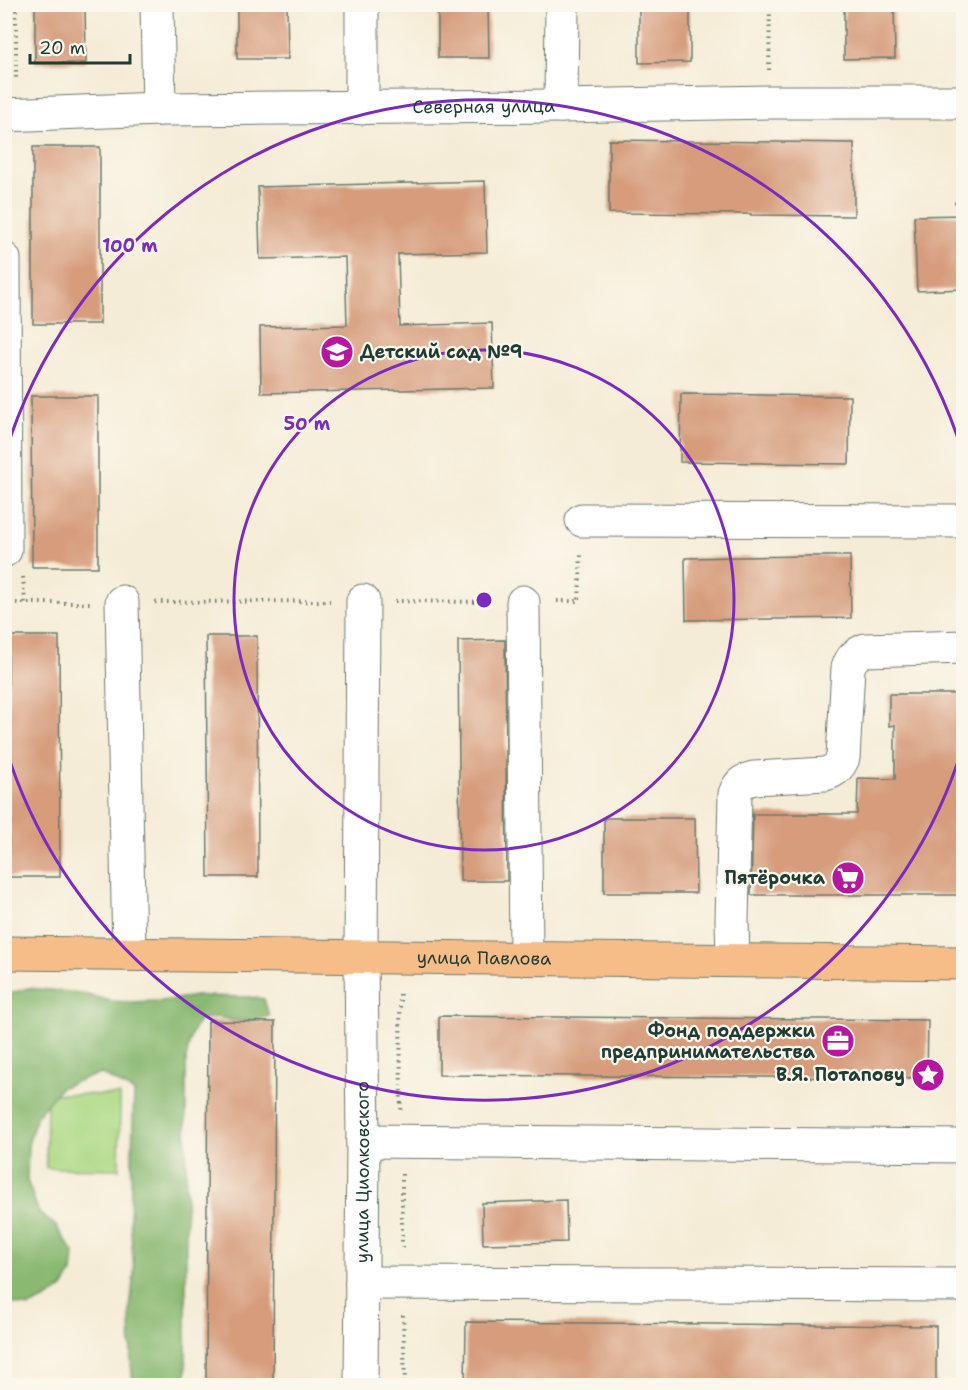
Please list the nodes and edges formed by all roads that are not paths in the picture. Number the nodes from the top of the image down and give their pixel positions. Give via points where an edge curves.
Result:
1 (157, 4) edge
2 (362, 4) edge
3 (562, 4) edge
4 (963, 102) edge
5 (561, 106) junction
6 (362, 108) junction
7 (159, 109) junction
8 (10, 115) edge
9 (4, 259) edge
10 (5, 336) edge
11 (582, 519) dead end
12 (963, 521) edge
13 (5, 550) edge
14 (363, 601) dead end
15 (122, 602) dead end
16 (523, 602) dead end
17 (963, 647) edge
18 (4, 953) edge
19 (129, 954) junction
20 (361, 956) junction
21 (526, 958) junction
22 (733, 960) junction
23 (963, 963) edge
24 (363, 1141) junction
25 (963, 1146) edge
26 (362, 1283) junction
27 (963, 1285) edge
28 (361, 1386) edge

1 - 7 street
2 - 6 street
3 - 5 street
4 - 5 street, Северная улица
5 - 6 street, Северная улица
6 - 7 street, Северная улица
7 - 8 street, Северная улица
9 - 10 street
10 - 13 street
11 - 12 street
14 - 20 street, улица Циолковского
15 - 19 street
16 - 21 street
17 - 22 street via 856,653 848,668 840,765 825,774 754,778 738,785
18 - 19 main road, улица Павлова
19 - 20 main road, улица Павлова
20 - 21 main road, улица Павлова
20 - 24 street, улица Циолковского
21 - 22 main road, улица Павлова
22 - 23 main road, улица Павлова
24 - 25 street
24 - 26 street, улица Циолковского
26 - 27 street
26 - 28 street, улица Циолковского

